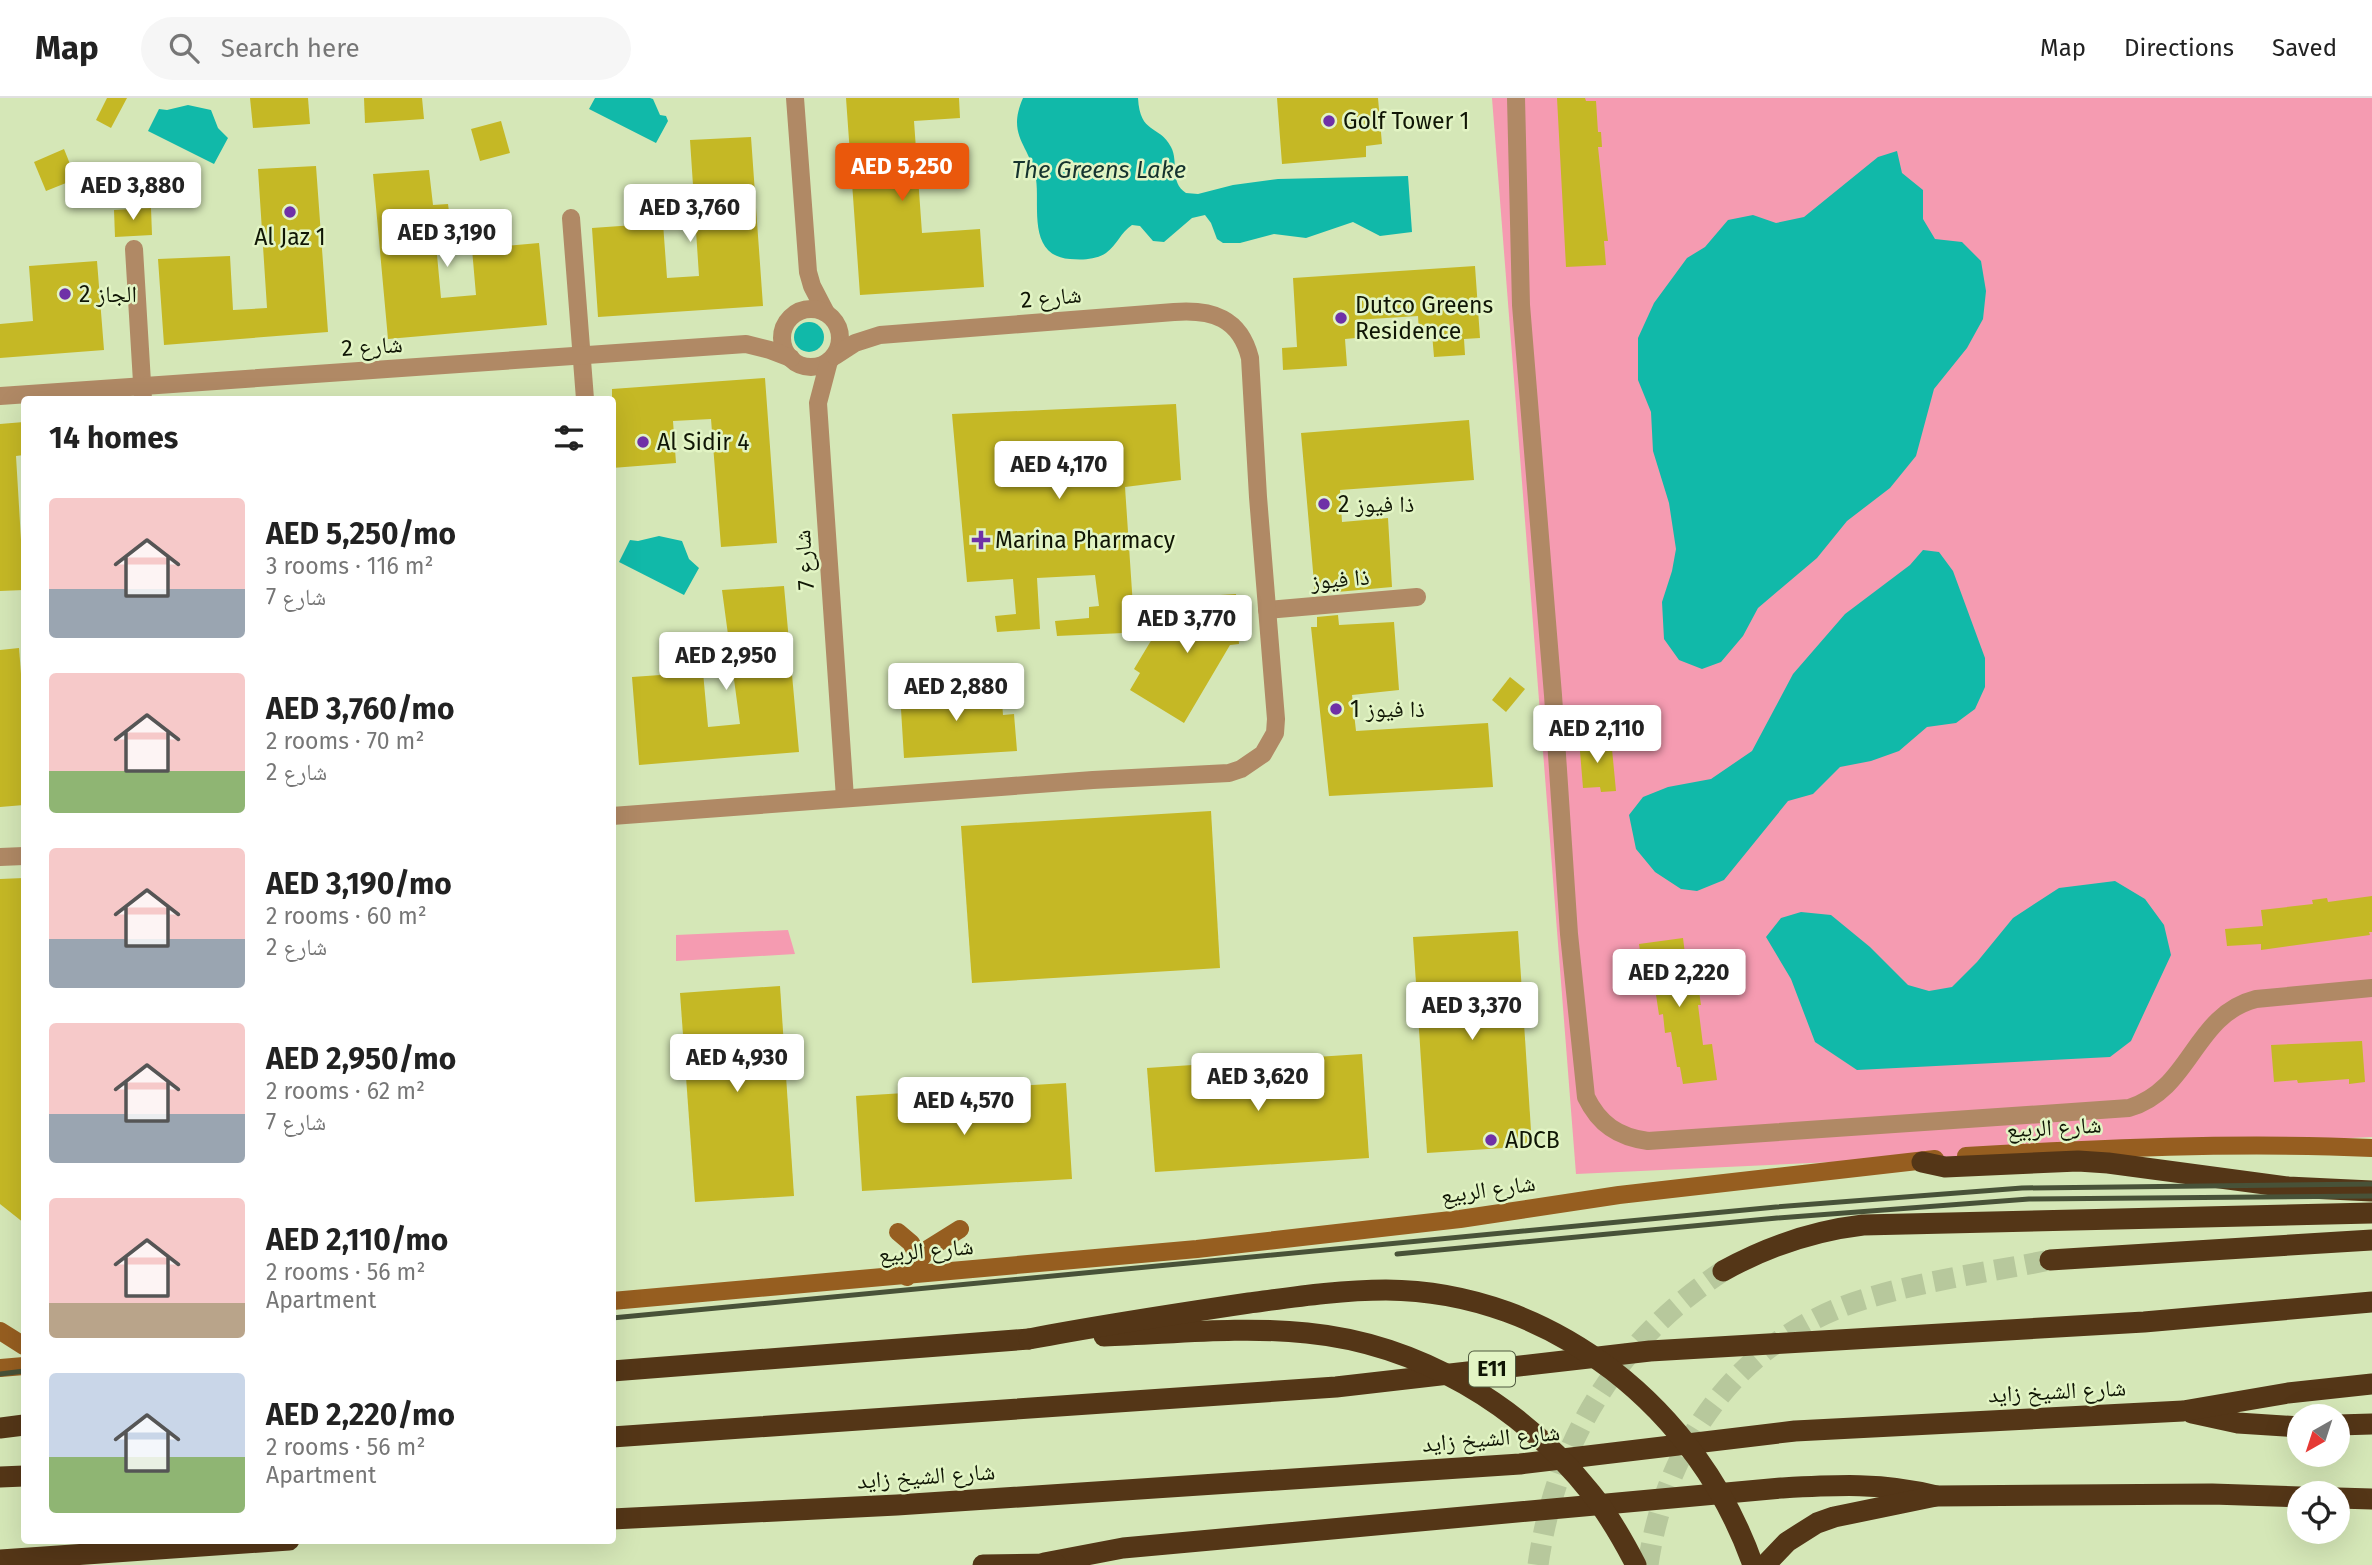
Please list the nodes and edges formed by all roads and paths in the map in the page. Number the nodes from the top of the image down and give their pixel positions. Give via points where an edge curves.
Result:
1 (795, 98) edge
2 (1516, 98) edge
3 (571, 218) dead end
4 (134, 250) dead end
5 (808, 272) junction
6 (829, 316) junction
7 (790, 318) junction
8 (880, 335) junction
9 (747, 345) junction
10 (581, 356) junction
11 (832, 359) junction
12 (794, 361) junction
13 (143, 392) edge
14 (0, 396) edge
15 (584, 396) edge
16 (818, 403) junction
17 (1417, 597) dead end
18 (1267, 610) junction
19 (845, 798) junction
20 (616, 816) edge
21 (21, 856) edge
22 (0, 857) edge
23 (2372, 988) edge
24 (2372, 1148) edge
25 (1922, 1161) junction
26 (2372, 1191) edge
27 (2372, 1213) edge
28 (960, 1229) dead end
29 (898, 1232) dead end
30 (2372, 1240) edge
31 (919, 1258) junction
32 (2050, 1260) tunnel mouth
33 (1723, 1271) tunnel mouth
34 (908, 1277) junction
35 (616, 1301) edge
36 (2372, 1302) edge
37 (0, 1331) edge
38 (1029, 1339) junction
39 (21, 1344) edge
40 (21, 1366) edge
41 (0, 1368) edge
42 (616, 1371) edge
43 (2372, 1384) edge
44 (2183, 1411) junction
45 (2372, 1424) edge
46 (21, 1425) edge
47 (2350, 1425) edge
48 (2287, 1426) edge
49 (0, 1428) edge
50 (616, 1437) edge
51 (21, 1476) edge
52 (0, 1477) edge
53 (1936, 1496) junction
54 (2287, 1497) edge
55 (2350, 1498) edge
56 (2372, 1499) edge
57 (616, 1519) edge
58 (231, 1544) edge
59 (0, 1560) edge
60 (1053, 1564) edge
61 (983, 1565) edge
62 (1636, 1565) edge
63 (1753, 1565) edge
64 (1765, 1565) edge

1 - 5 street
2 - 23 street via 1520,291 1569,934 1586,1097 1604,1124 1632,1139 1647,1141 2129,1108 2164,1090 2219,1018 2242,1002
3 - 10 street
4 - 13 street
5 - 6 street
5 - 7 street
6 - 7 street via 809,309
6 - 8 street, شارع 2
6 - 11 street via 841,337
7 - 9 street, شارع 2
7 - 12 street via 782,340
8 - 11 street, شارع 2 via 855,343
8 - 18 street, شارع 2 via 1187,311 1224,319 1241,336 1250,358
9 - 10 street, شارع 2
9 - 12 street, شارع 2
10 - 13 street, شارع 2
10 - 15 street
11 - 12 street via 816,367
11 - 16 street, شارع 7
12 - 16 street, شارع 7
13 - 14 street, شارع 2
16 - 19 street, شارع 7
17 - 18 street, ذا فيوز
18 - 19 street via 1275,733 1263,754 1241,769 1221,774
19 - 20 street
21 - 22 street
24 - 25 main road, شارع الربيع via 2265,1145 2078,1150
25 - 26 highway via 1945,1167 2108,1163 2278,1186
25 - 34 main road, شارع الربيع via 1197,1250
27 - 33 highway via 1863,1225 1804,1236
28 - 31 main road
29 - 31 main road
30 - 32 highway
31 - 34 main road
34 - 35 main road, شارع الربيع
36 - 50 highway, E11 via 2144,1322 1650,1351 1336,1387
37 - 39 main road
38 - 42 highway
38 - 62 highway, bridge via 1265,1331 1317,1335 1390,1350 1466,1384 1535,1433 1593,1494
38 - 63 highway, bridge via 1208,1309 1357,1291 1420,1293 1485,1306 1576,1346 1655,1407 1717,1485
40 - 41 main road
43 - 44 highway, شارع الشيخ زايد
44 - 48 highway via 2238,1423
44 - 57 highway, شارع الشيخ زايد via 1795,1432 1520,1464
45 - 47 highway
46 - 49 highway
51 - 52 highway
53 - 54 highway
53 - 60 highway via 1868,1484 1782,1488 1123,1548
53 - 64 highway via 1817,1523 1787,1542
55 - 56 highway
58 - 59 highway
60 - 61 highway

